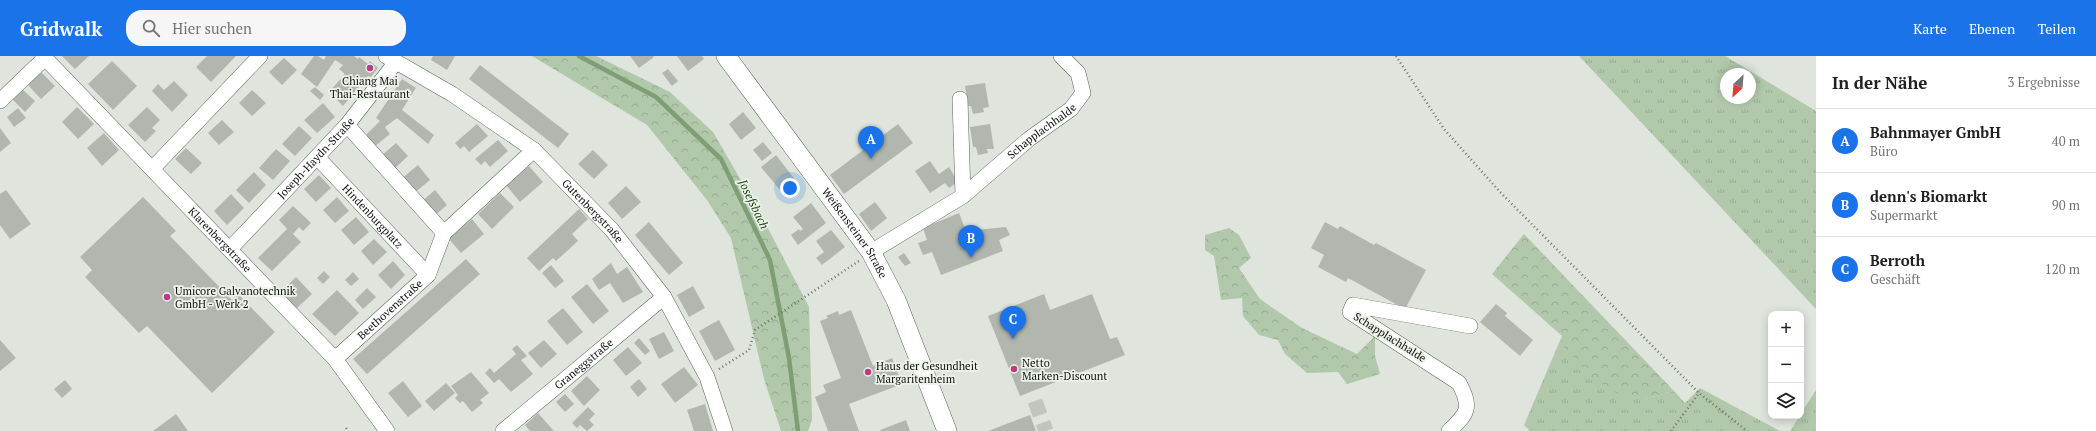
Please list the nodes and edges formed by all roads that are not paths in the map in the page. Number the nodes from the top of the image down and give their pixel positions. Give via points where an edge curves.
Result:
1 (260, 56) edge
2 (726, 56) edge
3 (1061, 56) edge
4 (44, 57) edge
5 (391, 59) edge
6 (960, 99) dead end
7 (0, 101) edge
8 (347, 125) junction
9 (534, 150) junction
10 (318, 158) junction
11 (152, 169) junction
12 (963, 196) junction
13 (444, 233) junction
14 (230, 249) junction
15 (871, 252) junction
16 (428, 275) junction
17 (664, 297) junction
18 (1470, 326) dead end
19 (335, 359) junction
20 (1454, 426) edge
21 (381, 429) edge
22 (503, 431) edge
23 (725, 431) edge
24 (947, 431) edge

1 - 11 street
2 - 15 main road, Weißensteiner Straße
3 - 12 street, Schapplachhalde via 1078,72 1084,93 1071,109 1029,139
4 - 7 street
4 - 11 street, Klarenbergstraße
5 - 8 street, Joseph-Haydn-Straße
5 - 9 street, Gutenbergstraße via 452,94
6 - 12 street
8 - 10 street, Joseph-Haydn-Straße
8 - 13 street
9 - 13 street, Beethovenstraße
9 - 17 street, Gutenbergstraße via 612,230
10 - 14 street, Joseph-Haydn-Straße
10 - 16 street, Hindenburgplatz
11 - 14 street, Klarenbergstraße
12 - 15 street, Schapplachhalde
13 - 16 street, Beethovenstraße
14 - 19 street, Klarenbergstraße
15 - 24 main road, Weißensteiner Straße via 896,300
16 - 19 street, Beethovenstraße
17 - 22 street, Graneggstraße
17 - 23 street, Gutenbergstraße via 707,377
18 - 20 street, Schapplachhalde via 1353,305 1350,312 1459,383 1468,408
19 - 21 street, Klarenbergstraße

